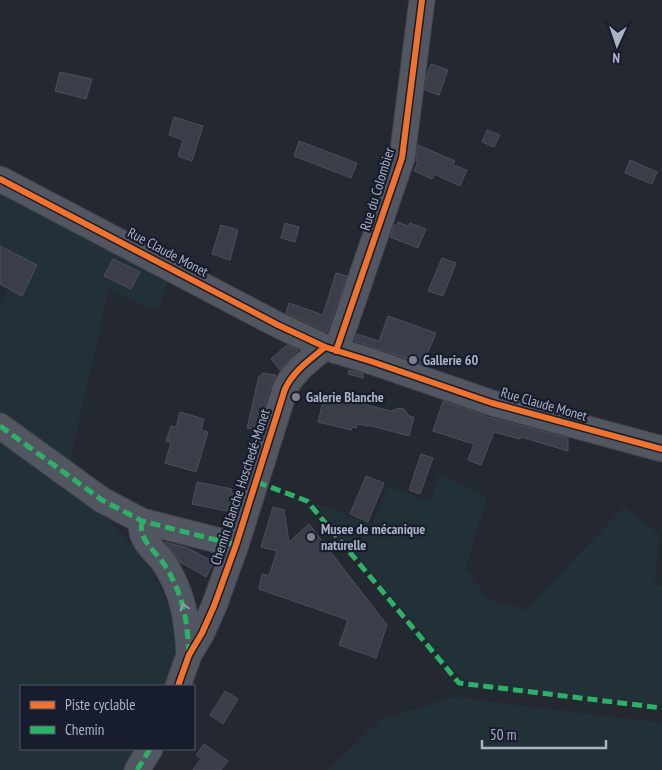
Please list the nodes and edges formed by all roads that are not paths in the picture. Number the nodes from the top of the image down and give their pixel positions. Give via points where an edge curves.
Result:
1 (422, 0) edge
2 (0, 179) edge
3 (331, 349) junction
4 (0, 426) edge
5 (662, 449) edge
6 (142, 521) junction
7 (236, 545) junction
8 (189, 656) junction
9 (178, 685) edge
10 (149, 750) edge
11 (137, 770) edge

1 - 3 street, Rue du Colombier via 402,158
2 - 3 street, Rue Claude Monet via 278,325
3 - 5 street, Rue Claude Monet via 492,403
3 - 7 street, Chemin Blanche Hoschedé-Monet via 302,366 285,389
4 - 6 street via 102,500
6 - 7 street
8 -> 6 street via 187,619 182,602 163,563 142,536
7 - 8 street, Chemin Blanche Hoschedé-Monet via 202,633
8 - 9 street
10 - 11 street

